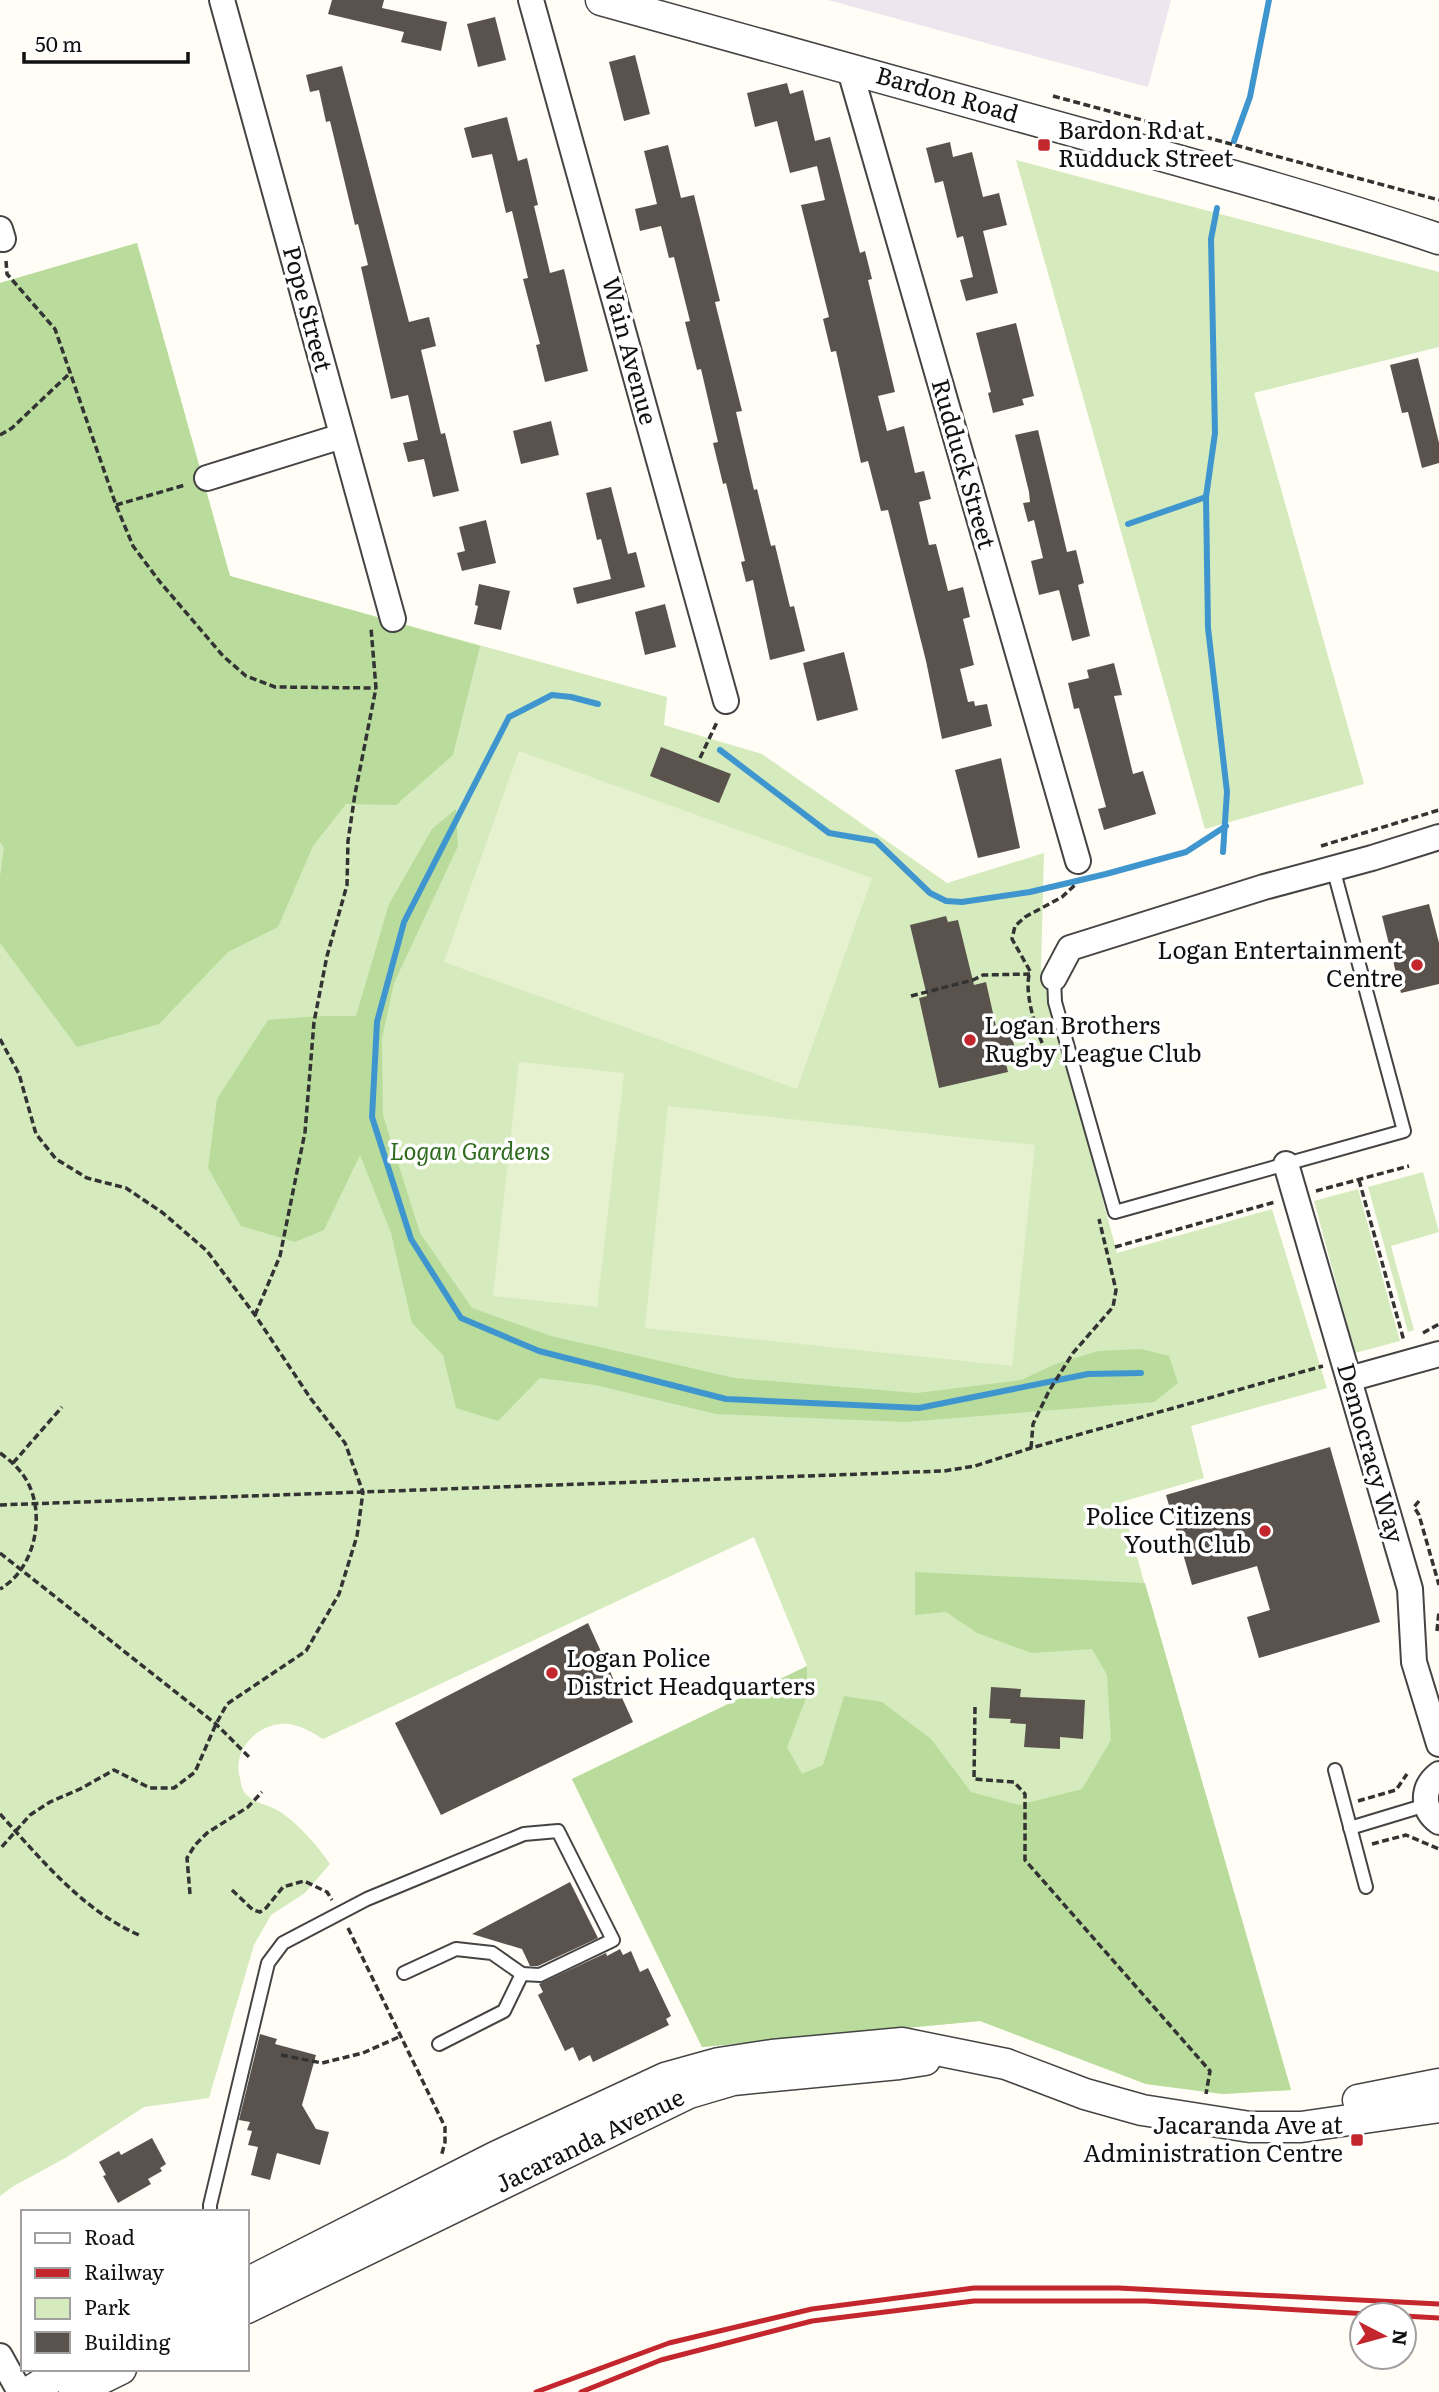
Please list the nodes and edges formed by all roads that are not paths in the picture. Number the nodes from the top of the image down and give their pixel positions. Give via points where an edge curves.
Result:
1 (222, 0) edge
2 (531, 0) edge
3 (601, 0) edge
4 (849, 67) junction
5 (1374, 217) junction
6 (1439, 218) edge
7 (1439, 239) edge
8 (342, 436) junction
9 (207, 478) road end
10 (391, 610) road end
11 (726, 701) dead end
12 (1439, 837) edge
13 (1078, 861) dead end
14 (1333, 869) junction
15 (1054, 978) joint
16 (1286, 1164) junction
17 (1439, 1354) edge
18 (1346, 1370) junction
19 (1439, 1744) edge
20 (1335, 1770) dead end
21 (1439, 1774) edge
22 (1433, 1814) edge
23 (1350, 1828) junction
24 (1366, 1886) dead end
25 (404, 1973) dead end
26 (522, 1974) junction
27 (439, 2044) dead end
28 (956, 2054) junction
29 (1439, 2071) edge
30 (1439, 2084) edge
31 (1334, 2104) junction
32 (1439, 2108) edge
33 (1202, 2120) junction
34 (210, 2210) edge
35 (248, 2282) edge
36 (248, 2308) edge
37 (0, 2356) edge
38 (63, 2371) edge
39 (117, 2371) edge
40 (20, 2392) edge
41 (29, 2392) edge
42 (74, 2392) edge

1 - 8 street, Pope Street
2 - 11 street, Wain Avenue
3 - 4 street, Bardon Road
4 - 5 street, Bardon Road
4 - 13 street, Rudduck Street
5 - 6 street, Bardon Road
5 - 7 street, Bardon Road
8 - 9 street
8 - 10 street, Pope Street
12 - 14 street
14 - 15 street via 1070,948
14 - 16 lane via 1404,1131
15 - 16 lane via 1055,1002 1115,1212
16 - 18 street, Democracy Way
17 - 18 street
18 - 19 street, Democracy Way via 1410,1589 1414,1662
20 - 23 lane
21 - 22 street via 1427,1788
22 - 23 lane
23 - 24 lane
25 - 26 lane via 456,1949 492,1953
26 - 27 lane via 504,2011
26 - 34 lane via 540,1975 613,1940 558,1832 524,1834 367,1899 283,1942 268,1963
28 - 33 street, Jacaranda Avenue via 1006,2064 1116,2103
28 - 35 street, Jacaranda Avenue via 902,2043 835,2048 719,2063 665,2078 495,2157
28 - 36 street, Jacaranda Avenue via 733,2080 689,2093
29 - 31 street via 1378,2083
30 - 31 street, Jacaranda Avenue
31 - 33 street, Jacaranda Avenue
32 - 33 street, Jacaranda Avenue via 1301,2127 1250,2127
37 - 40 street
38 - 41 street
39 - 42 street

